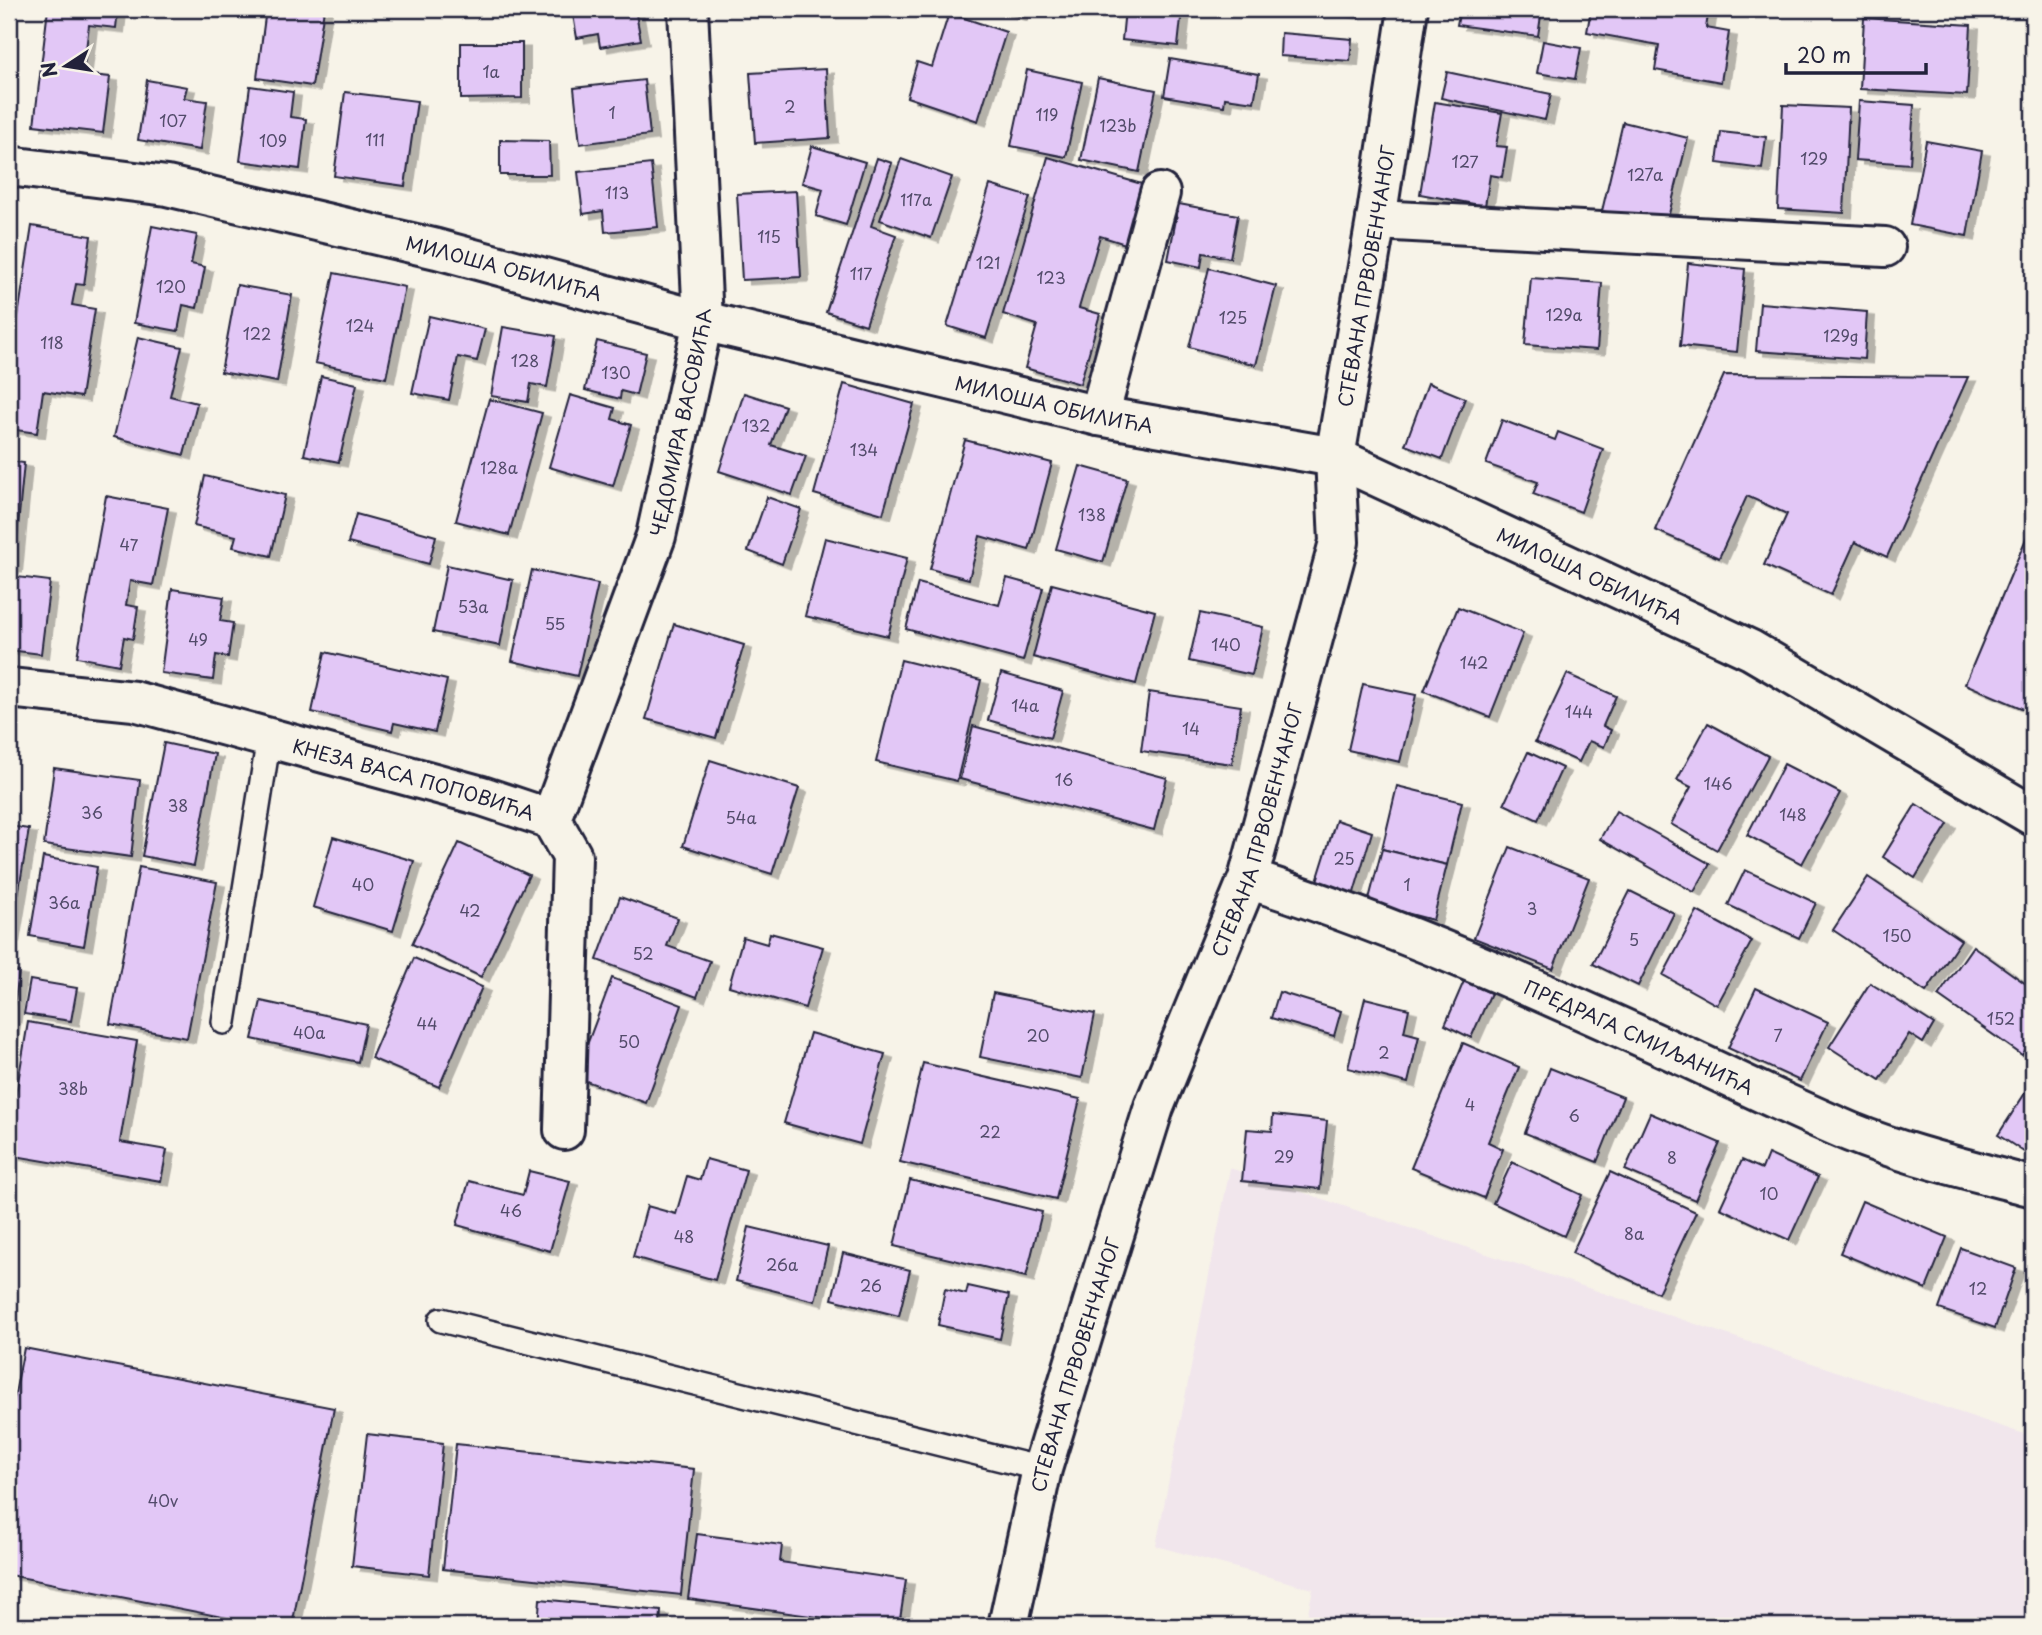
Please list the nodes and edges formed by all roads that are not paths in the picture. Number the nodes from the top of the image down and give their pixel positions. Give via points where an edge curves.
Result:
1 (688, 9) edge
2 (1408, 9) edge
3 (9, 166) edge
4 (1160, 194) dead end
5 (1376, 220) junction
6 (1885, 247) dead end
7 (703, 321) junction
8 (1099, 416) junction
9 (1335, 457) junction
10 (9, 688) edge
11 (270, 737) junction
12 (2033, 816) edge
13 (551, 819) junction
14 (1248, 879) junction
15 (224, 1022) dead end
16 (564, 1130) dead end
17 (2033, 1187) edge
18 (441, 1320) dead end
19 (1042, 1469) junction
20 (1008, 1626) edge

1 - 7 street, ЧЕДОМИРА ВАСОВИЋА
2 - 5 street, СТЕВАНА ПРВОВЕНЧАНОГ
3 - 7 street, МИЛОША ОБИЛИЋА via 167,186 437,249
4 - 8 street
5 - 6 street
5 - 9 street, СТЕВАНА ПРВОВЕНЧАНОГ
7 - 8 street, МИЛОША ОБИЛИЋА
7 - 13 street, ЧЕДОМИРА ВАСОВИЋА via 656,536
8 - 9 street, МИЛОША ОБИЛИЋА
9 - 12 street, МИЛОША ОБИЛИЋА via 1751,650
9 - 14 street, СТЕВАНА ПРВОВЕНЧАНОГ via 1339,542
10 - 11 street, КНЕЗА ВАСА ПОПОВИЋА via 134,701
11 - 13 street, КНЕЗА ВАСА ПОПОВИЋА
11 - 15 lane
13 - 16 street, КНЕЗА ВАСА ПОПОВИЋА via 572,856
14 - 17 street, ПРЕДРАГА СМИЉАНИЋА via 1300,895 1590,1013 1852,1132
14 - 19 street, СТЕВАНА ПРВОВЕНЧАНОГ via 1154,1107
18 - 19 lane
19 - 20 street, СТЕВАНА ПРВОВЕНЧАНОГ

